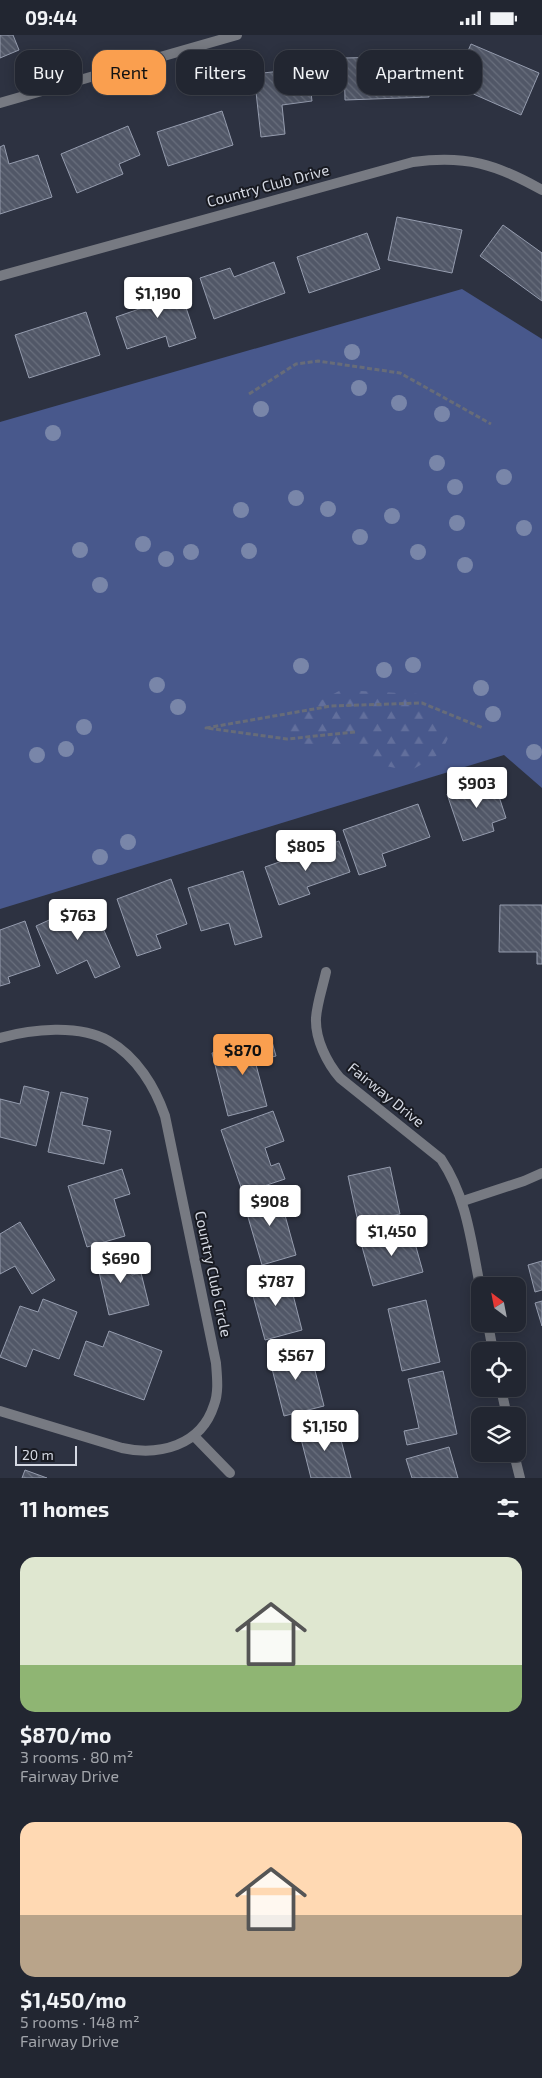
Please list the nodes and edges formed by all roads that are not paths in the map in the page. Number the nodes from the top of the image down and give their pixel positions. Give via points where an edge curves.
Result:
1 (237, 35) edge
2 (0, 103) edge
3 (542, 191) edge
4 (0, 276) edge
5 (326, 972) dead end
6 (0, 1039) edge
7 (542, 1173) edge
8 (463, 1201) junction
9 (478, 1277) edge
10 (0, 1411) edge
11 (194, 1436) junction
12 (516, 1462) edge
13 (230, 1473) dead end
14 (520, 1478) edge

1 - 2 street
3 - 4 street, Country Club Drive via 492,166 440,158 413,161
5 - 8 street, Fairway Drive via 316,1019 322,1051 330,1066 340,1078 441,1159
6 - 11 street, Country Club Circle via 16,1033 46,1030 100,1037 128,1056 157,1094 165,1117 216,1363 218,1386 215,1405 207,1422
7 - 8 street
8 - 9 street, Fairway Drive
10 - 11 street, Country Club Circle via 139,1452 177,1446
11 - 13 street
12 - 14 street

